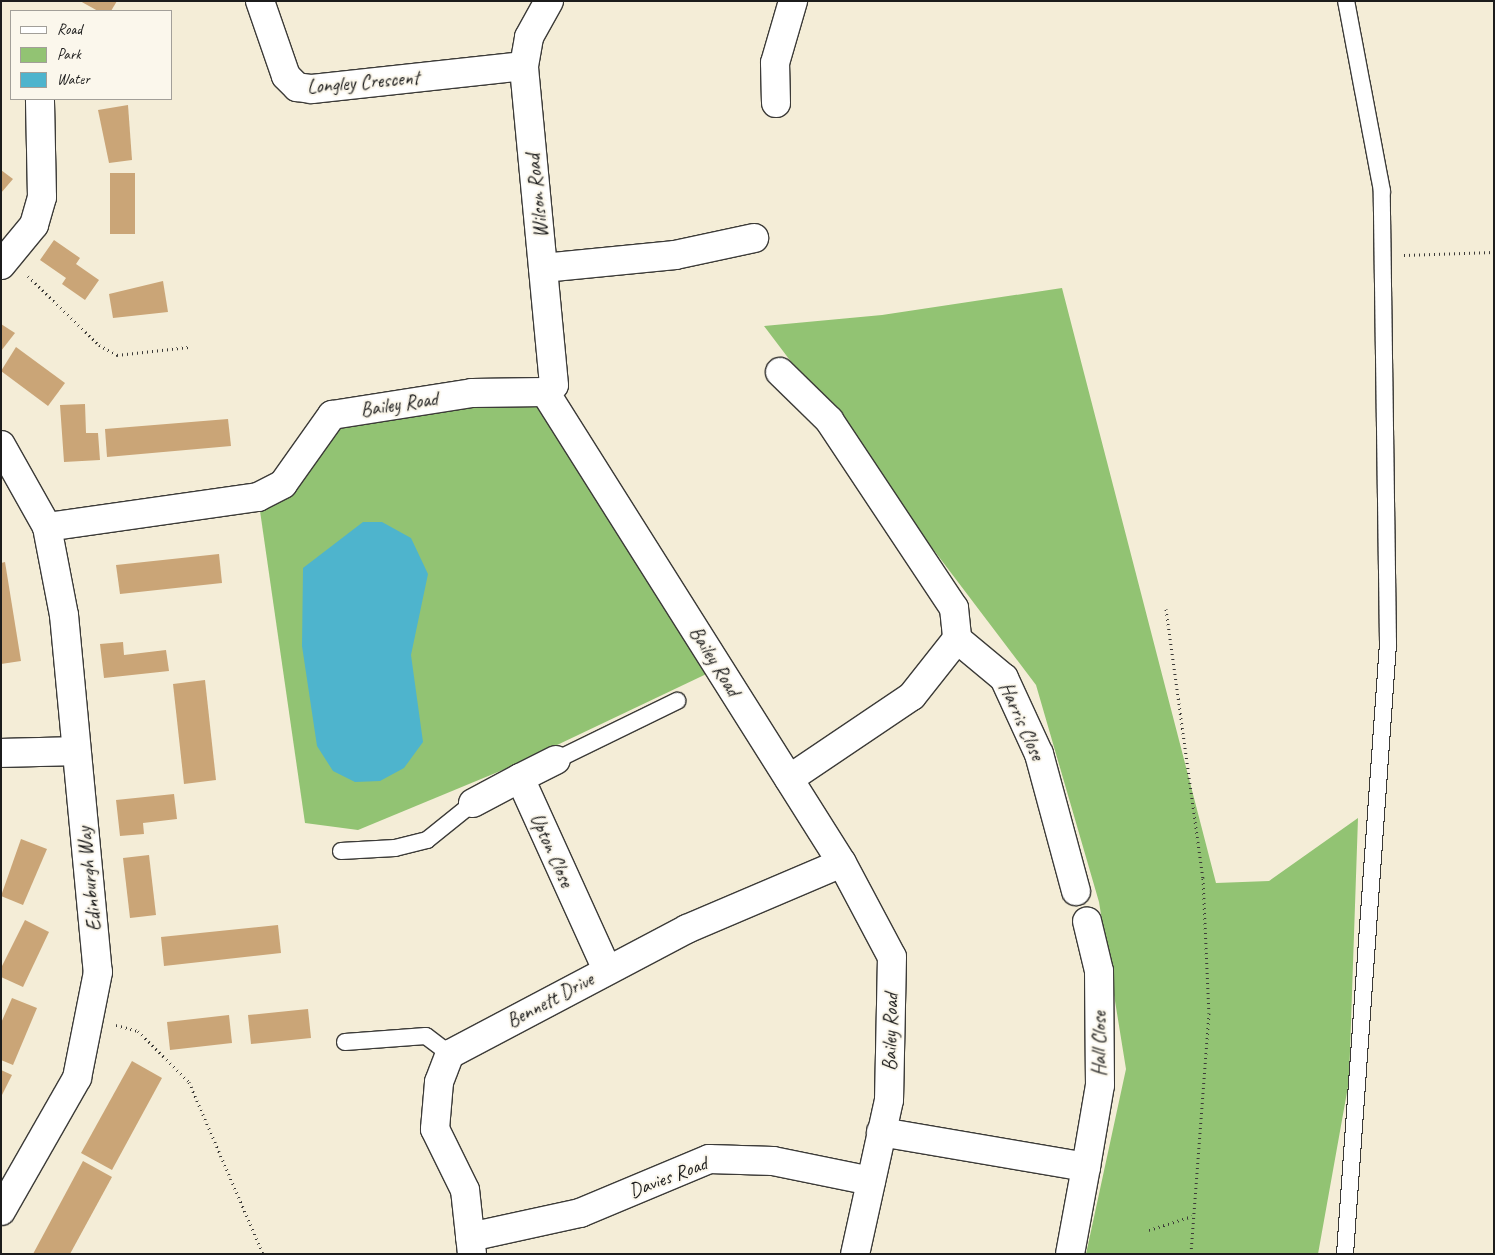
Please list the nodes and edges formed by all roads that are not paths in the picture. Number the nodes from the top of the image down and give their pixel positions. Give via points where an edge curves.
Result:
1 (260, 1) edge
2 (550, 1) edge
3 (793, 1) edge
4 (1346, 1) edge
5 (524, 66) junction
6 (40, 100) edge
7 (776, 103) dead end
8 (754, 238) dead end
9 (4, 261) edge
10 (544, 268) junction
11 (780, 372) dead end
12 (545, 392) junction
13 (1, 445) edge
14 (47, 527) junction
15 (957, 639) junction
16 (677, 701) dead end
17 (76, 751) junction
18 (1, 753) edge
19 (556, 760) joint
20 (520, 778) junction
21 (788, 779) junction
22 (473, 803) joint
23 (340, 851) dead end
24 (842, 863) junction
25 (1076, 891) dead end
26 (1087, 920) dead end
27 (607, 970) junction
28 (345, 1042) dead end
29 (450, 1054) junction
30 (881, 1132) junction
31 (1086, 1167) junction
32 (871, 1181) junction
33 (1, 1211) edge
34 (471, 1246) edge
35 (856, 1254) edge
36 (1070, 1254) edge
37 (1345, 1254) edge

1 - 5 street, Longley Crescent via 286,76 296,87 312,89
2 - 5 street, Wilson Road via 529,37
3 - 7 street via 775,63
4 - 37 lane via 1382,191 1386,255 1388,644
5 - 10 street, Wilson Road
6 - 9 street via 42,197 34,225
8 - 10 street via 675,255
10 - 12 street, Wilson Road via 554,385
11 - 15 street via 829,420 954,608
12 - 14 street, Bailey Road via 472,393 332,415 283,484 258,497
12 - 21 street, Bailey Road
13 - 14 street, Edinburgh Way
14 - 17 street, Edinburgh Way via 64,615
15 - 21 street via 912,696
15 - 25 street, Harris Close via 1004,678 1038,754
16 - 19 lane
17 - 18 street
17 - 33 street, Edinburgh Way via 98,972 77,1078
19 - 20 street
20 - 22 street
20 - 27 street, Upton Close
21 - 24 street, Bailey Road
22 - 23 lane via 427,840 395,848
24 - 27 street, Bennett Drive
24 - 30 street, Bailey Road via 892,957 889,1100
26 - 31 street, Hall Close via 1099,971 1100,1085
27 - 29 street, Bennett Drive
28 - 29 lane via 426,1036
29 - 34 street via 439,1082 435,1129 465,1190
30 - 31 street
30 - 32 street, Bailey Road
31 - 36 street, Hall Close
32 - 34 street, Davies Road via 773,1161 709,1158 580,1213
32 - 35 street, Bailey Road

